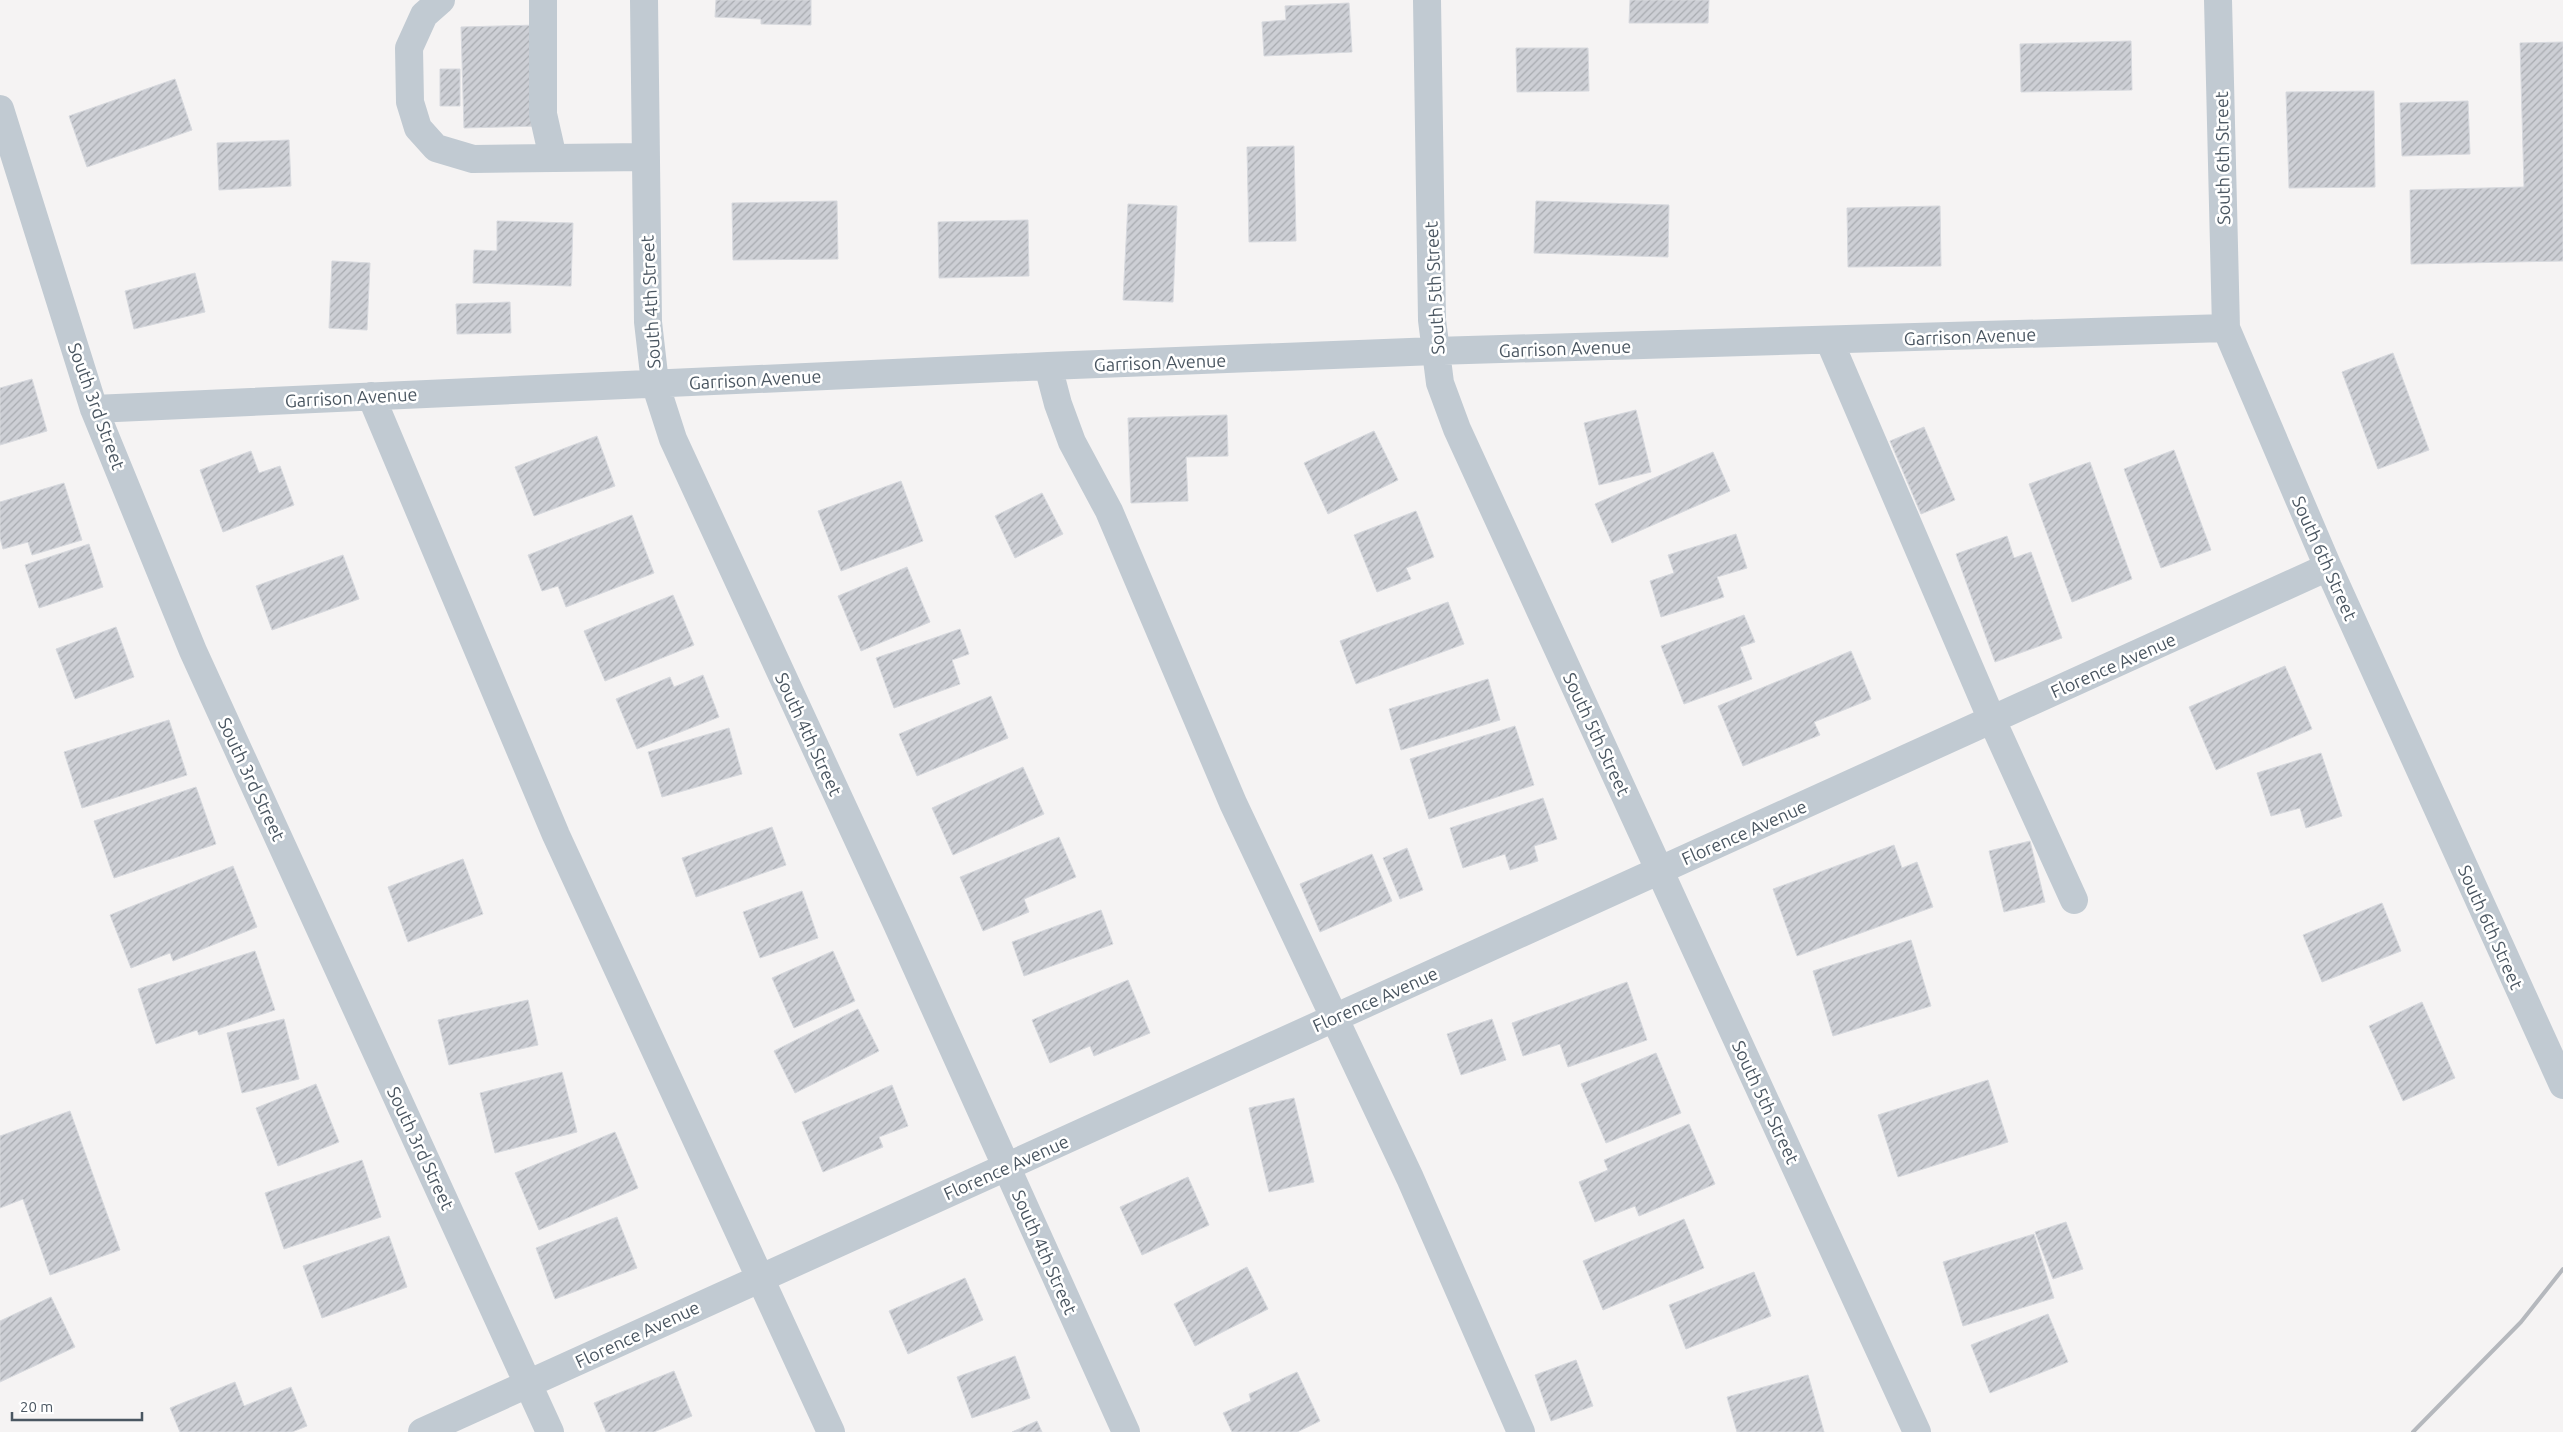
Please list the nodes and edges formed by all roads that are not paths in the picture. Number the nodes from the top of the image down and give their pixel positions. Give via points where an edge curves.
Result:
1 (441, 0) edge
2 (542, 0) edge
3 (644, 0) edge
4 (1427, 0) edge
5 (2218, 0) edge
6 (0, 109) edge
7 (646, 157) junction
8 (553, 158) junction
9 (2226, 328) junction
10 (1829, 340) junction
11 (1436, 351) junction
12 (1048, 366) junction
13 (655, 383) junction
14 (371, 396) junction
15 (94, 409) junction
16 (2328, 567) junction
17 (1992, 720) junction
18 (1660, 870) junction
19 (2074, 900) dead end
20 (1335, 1018) junction
21 (2563, 1085) edge
22 (1007, 1167) junction
23 (761, 1277) junction
24 (529, 1383) junction
25 (422, 1432) edge
26 (550, 1432) edge
27 (831, 1432) edge
28 (1126, 1432) edge
29 (1521, 1432) edge
30 (1917, 1432) edge

1 - 8 street via 424,15 409,48 410,102 418,128 436,148 473,159
2 - 8 street via 542,114
3 - 7 street, South 4th Street
4 - 11 street, South 5th Street via 1432,320
5 - 9 street, South 6th Street
6 - 15 street, South 3rd Street
7 - 8 street
7 - 13 street, South 4th Street via 648,322
9 - 10 street, Garrison Avenue
9 - 16 street, South 6th Street
10 - 11 street, Garrison Avenue
10 - 17 street
11 - 12 street, Garrison Avenue
11 - 18 street, South 5th Street via 1440,383 1457,429
12 - 13 street, Garrison Avenue
12 - 20 street via 1072,442 1109,511 1234,803
13 - 14 street, Garrison Avenue
13 - 22 street, South 4th Street via 674,439
14 - 15 street, Garrison Avenue
14 - 23 street via 556,835
15 - 24 street, South 3rd Street via 193,650
16 - 17 street, Florence Avenue
16 - 21 street, South 6th Street
17 - 18 street, Florence Avenue
17 - 19 street
18 - 20 street, Florence Avenue
18 - 30 street, South 5th Street
20 - 22 street, Florence Avenue
20 - 29 street via 1410,1178
22 - 23 street, Florence Avenue
22 - 28 street, South 4th Street
23 - 24 street, Florence Avenue
23 - 27 street
24 - 25 street, Florence Avenue
24 - 26 street, South 3rd Street

